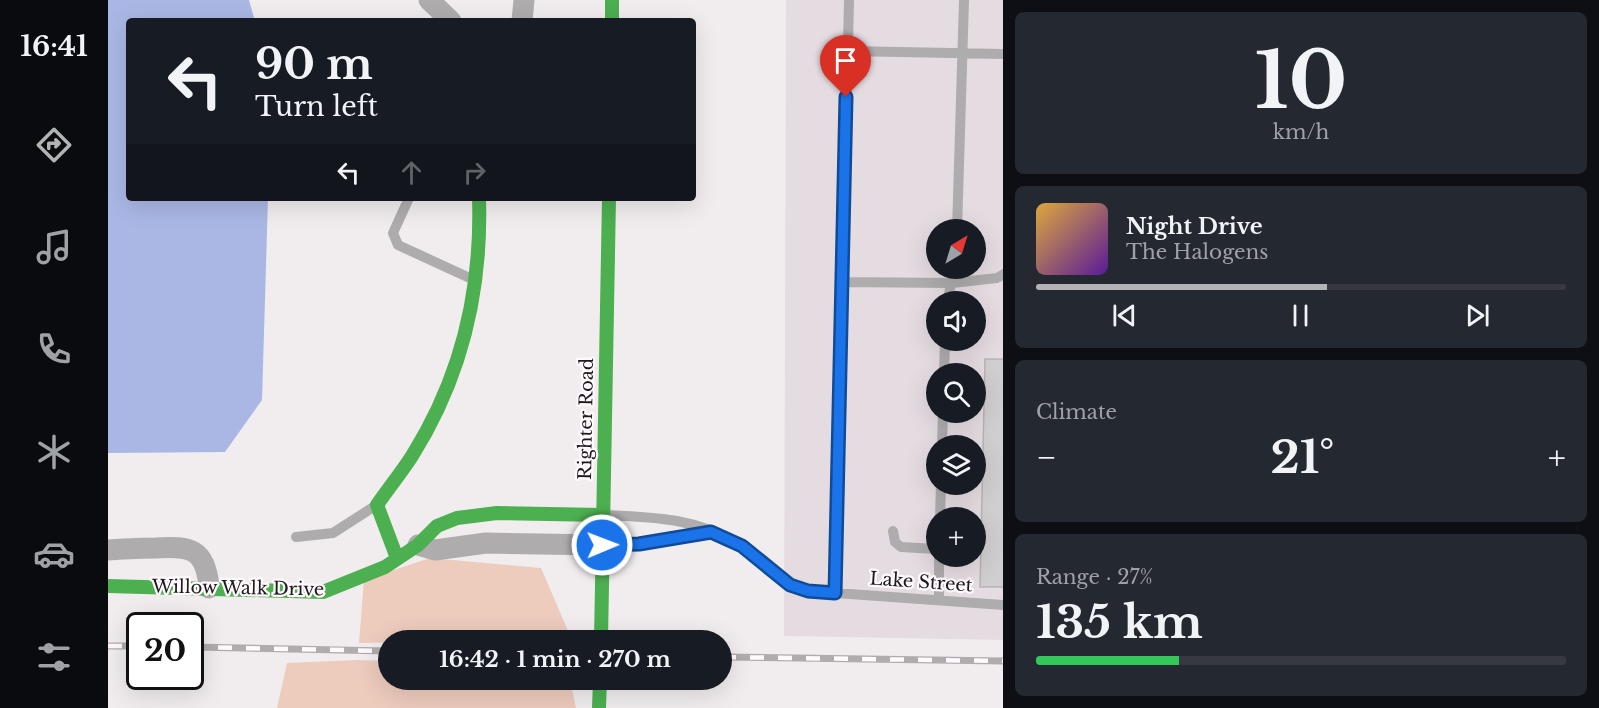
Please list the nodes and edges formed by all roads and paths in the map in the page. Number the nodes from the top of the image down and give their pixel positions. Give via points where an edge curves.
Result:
1 (429, 0) edge
2 (524, 0) edge
3 (612, 0) edge
4 (849, 0) edge
5 (964, 0) edge
6 (448, 18) edge
7 (522, 18) edge
8 (612, 18) edge
9 (848, 51) junction
10 (963, 53) junction
11 (1003, 54) edge
12 (408, 201) edge
13 (479, 201) edge
14 (609, 201) edge
15 (957, 219) edge
16 (1003, 275) edge
17 (952, 279) edge
18 (477, 281) junction
19 (842, 282) junction
20 (952, 283) junction
21 (950, 291) edge
22 (377, 504) junction
23 (602, 515) junction
24 (893, 531) dead end
25 (711, 532) junction
26 (296, 537) dead end
27 (418, 545) junction
28 (602, 545) junction
29 (926, 548) edge
30 (108, 550) edge
31 (397, 558) junction
32 (939, 567) edge
33 (108, 586) edge
34 (209, 588) junction
35 (835, 593) junction
36 (939, 600) junction
37 (1003, 605) edge
38 (601, 630) edge
39 (600, 690) edge
40 (599, 708) edge

1 - 6 street
2 - 7 street
3 - 8 street
4 - 9 lane
5 - 10 lane
9 - 10 lane
9 - 19 lane
10 - 11 lane
10 - 15 lane
12 - 18 lane via 393,233 398,245
13 - 18 street
14 - 23 street, Righter Road
16 - 20 lane
17 - 20 lane
18 - 22 street via 454,377 417,450
19 - 20 lane
19 - 35 lane
20 - 21 lane
22 - 26 lane via 333,533
22 - 31 street
23 - 25 lane, Lake Street via 688,521
23 - 27 street, Willow Walk Drive via 495,514 456,519 428,532
23 - 28 street, Righter Road
24 - 29 lane via 895,542 901,547
25 - 28 lane via 649,543
25 - 35 lane, Lake Street via 742,546 790,585
27 - 28 street via 435,550 486,543
27 - 31 street, Willow Walk Drive
28 - 38 street, Righter Road
30 - 34 street via 183,546 200,557 208,569
31 - 34 street, Willow Walk Drive via 351,585 323,592
32 - 36 lane
33 - 34 street, Willow Walk Drive
35 - 36 lane, Lake Street
36 - 37 lane, Lake Street
39 - 40 street

